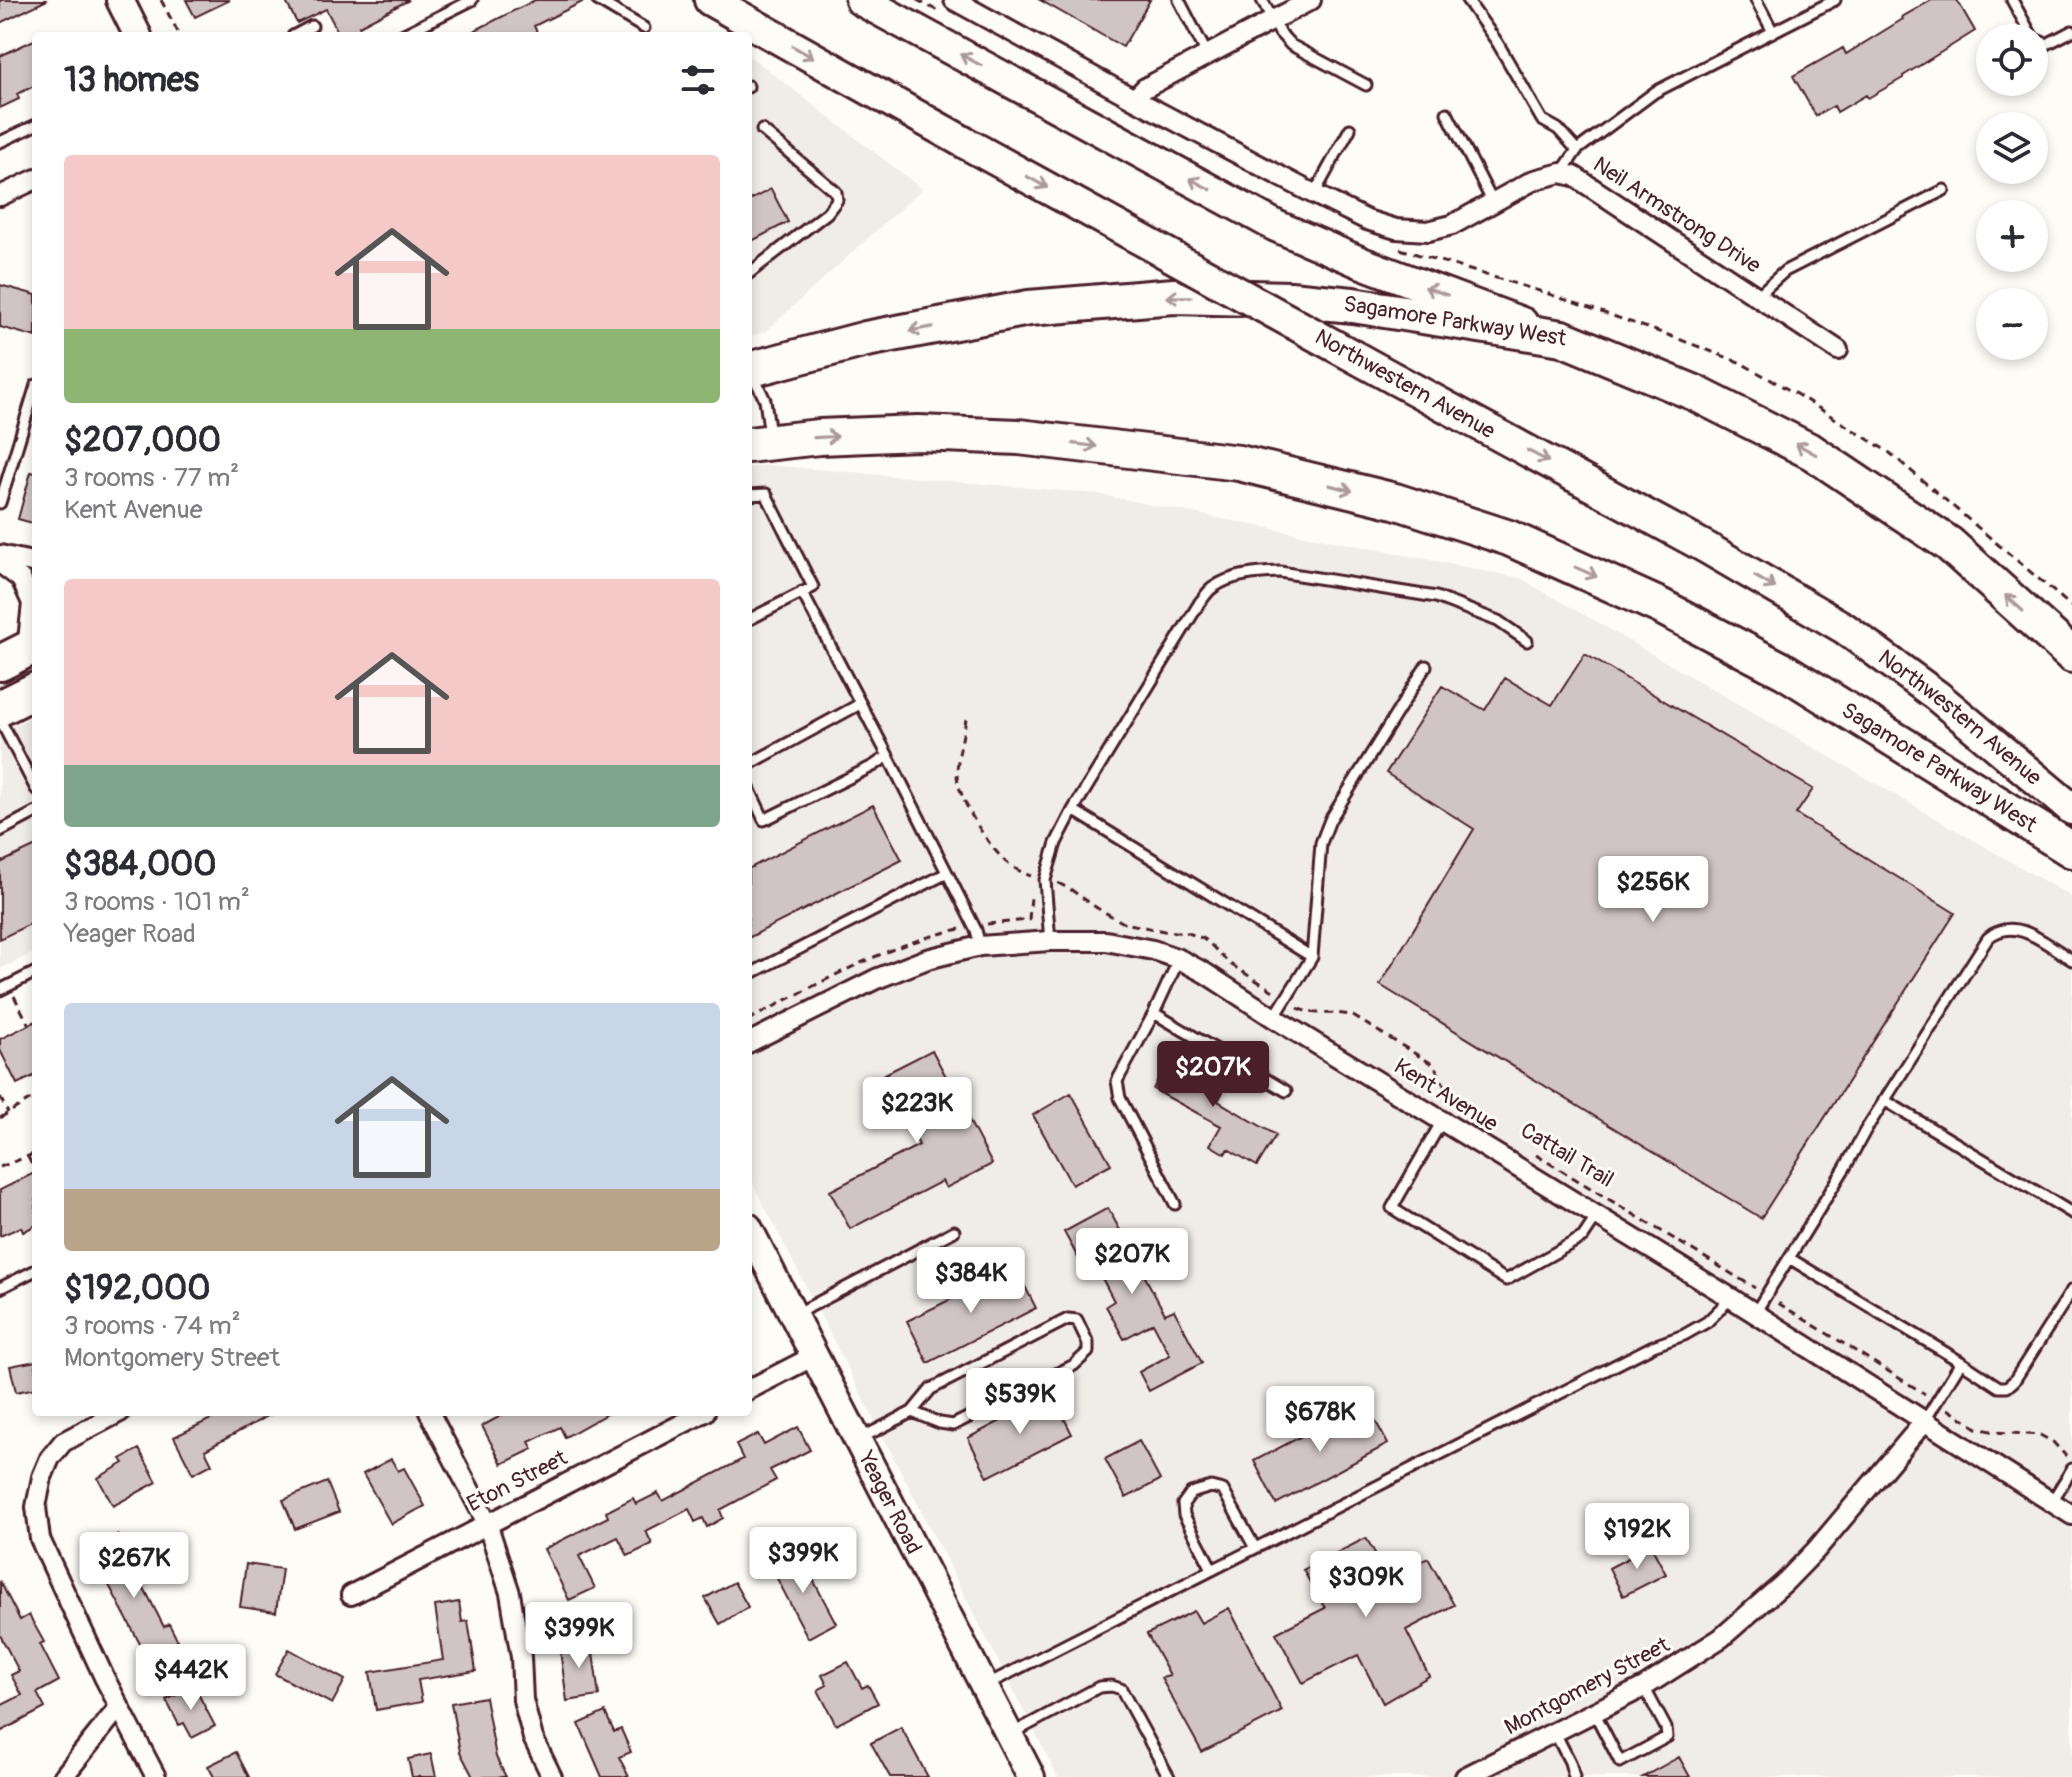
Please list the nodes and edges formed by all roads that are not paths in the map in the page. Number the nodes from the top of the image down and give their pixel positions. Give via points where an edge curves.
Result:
1 (121, 0) edge
2 (472, 0) edge
3 (597, 0) edge
4 (710, 0) edge
5 (861, 0) edge
6 (1179, 0) edge
7 (1262, 0) edge
8 (1311, 0) edge
9 (1467, 0) edge
10 (1756, 0) edge
11 (1835, 0) edge
12 (2012, 0) edge
13 (950, 8) edge
14 (1273, 20) junction
15 (2025, 24) edge
16 (312, 26) dead end
17 (644, 28) dead end
18 (2072, 31) edge
19 (136, 32) edge
20 (301, 32) edge
21 (408, 32) edge
22 (1773, 32) junction
23 (2048, 43) edge
24 (1207, 54) junction
25 (1366, 85) dead end
26 (1134, 99) junction
27 (1447, 113) dead end
28 (32, 127) edge
29 (1350, 129) dead end
30 (762, 130) dead end
31 (0, 142) edge
32 (1577, 150) junction
33 (1561, 173) junction
34 (32, 181) edge
35 (1944, 190) dead end
36 (1314, 194) junction
37 (0, 196) edge
38 (1493, 203) junction
39 (752, 271) edge
40 (1757, 296) junction
41 (1562, 338) junction
42 (1838, 350) dead end
43 (752, 368) edge
44 (752, 375) edge
45 (32, 398) edge
46 (759, 443) edge
47 (752, 495) edge
48 (0, 503) edge
49 (0, 555) edge
50 (32, 562) edge
51 (0, 563) edge
52 (802, 592) junction
53 (752, 618) edge
54 (1527, 641) dead end
55 (21, 653) edge
56 (2072, 655) edge
57 (1426, 666) dead end
58 (32, 692) edge
59 (860, 704) junction
60 (0, 708) edge
61 (0, 720) edge
62 (888, 756) junction
63 (752, 763) edge
64 (32, 781) edge
65 (752, 794) edge
66 (2072, 809) edge
67 (1073, 810) junction
68 (32, 814) edge
69 (0, 831) edge
70 (2072, 850) edge
71 (947, 873) junction
72 (1050, 941) junction
73 (980, 946) junction
74 (1312, 957) junction
75 (1179, 959) junction
76 (2072, 960) edge
77 (752, 973) edge
78 (32, 974) edge
79 (4, 988) edge
80 (1154, 1013) junction
81 (1274, 1018) junction
82 (752, 1041) edge
83 (1286, 1091) dead end
84 (1884, 1100) junction
85 (1442, 1121) junction
86 (1175, 1204) dead end
87 (2072, 1213) edge
88 (1597, 1216) junction
89 (954, 1231) dead end
90 (752, 1235) edge
91 (1789, 1258) junction
92 (32, 1272) edge
93 (0, 1288) edge
94 (2072, 1290) edge
95 (1731, 1298) junction
96 (1755, 1313) junction
97 (793, 1315) junction
98 (814, 1356) junction
99 (1961, 1362) junction
100 (752, 1388) edge
101 (912, 1412) junction
102 (112, 1416) edge
103 (431, 1416) edge
104 (697, 1416) edge
105 (1924, 1422) junction
106 (858, 1440) junction
107 (2072, 1469) edge
108 (2051, 1503) junction
109 (2072, 1515) edge
110 (487, 1523) junction
111 (1255, 1548) junction
112 (1212, 1569) junction
113 (351, 1595) dead end
114 (983, 1687) junction
115 (1644, 1687) junction
116 (119, 1707) junction
117 (1594, 1712) junction
118 (1554, 1731) junction
119 (1009, 1735) junction
120 (63, 1777) edge
121 (156, 1777) edge
122 (552, 1777) edge
123 (1031, 1777) edge
124 (1169, 1777) edge
125 (1465, 1777) edge
126 (1574, 1777) edge

1 - 19 street
2 - 21 lane
3 - 17 lane
4 -> 66 main road, Northwestern Avenue, bridge via 1844,628 1937,696
41 -> 5 main road via 1276,226
6 - 24 lane
7 - 14 lane
8 - 14 street
9 - 32 lane via 1542,120
10 - 22 lane
11 - 22 lane
12 - 15 lane
13 - 26 street, Neil Armstrong Drive
14 - 24 street
14 - 25 lane via 1291,45
16 - 20 lane
18 - 23 lane
22 - 32 lane via 1655,92
24 - 26 street
26 - 36 street, Neil Armstrong Drive
27 - 38 lane
28 - 31 lane
29 - 36 lane
30 - 39 lane via 836,192 837,200
32 - 33 lane
33 - 38 street, Neil Armstrong Drive via 1534,180
33 - 40 street, Neil Armstrong Drive via 1574,176
34 - 37 street
35 - 40 lane via 1785,271
36 - 38 street, Neil Armstrong Drive via 1381,225 1428,231
40 - 42 street, Neil Armstrong Drive
41 -> 43 highway, Sagamore Parkway West via 1353,305 1174,296 1029,308 866,339
56 -> 41 highway, Sagamore Parkway West via 1949,544 1812,452 1695,393
44 - 46 lane via 765,400
45 - 48 lane
46 -> 70 highway, Sagamore Parkway West via 918,433 1019,437 1239,463 1395,501 1509,538 1674,613 1786,672
47 - 52 lane via 766,494 813,587
49 - 50 street
51 - 55 street via 21,579 32,603
52 - 53 lane
52 - 59 lane
54 - 67 lane via 1498,621 1436,597 1280,572 1235,578 1213,587 1200,602
57 - 74 lane via 1330,820 1321,843
58 - 60 highway
59 - 62 lane
59 - 63 lane
61 - 64 lane
62 - 65 lane via 764,820
62 - 71 lane
67 - 72 lane via 1045,880
67 - 74 lane
68 - 69 lane
71 - 73 lane
71 - 77 lane
72 - 73 street, Kent Avenue
72 - 75 street, Kent Avenue via 1106,941
73 - 82 street, Kent Avenue via 876,979
74 - 81 lane
75 - 80 lane
75 - 81 street, Kent Avenue
76 - 84 lane via 2021,930 1997,930
78 - 79 lane
80 - 83 lane
80 - 86 lane via 1117,1081 1120,1098
81 - 85 street, Kent Avenue
84 - 87 lane
84 - 91 lane
85 - 88 street, Kent Avenue
85 - 88 lane via 1392,1208 1506,1280 1583,1237
88 - 95 street, Kent Avenue
89 - 97 lane
90 - 97 street, Yeager Road
91 - 96 lane
91 - 99 lane
92 - 93 lane
94 - 99 lane via 2007,1387
95 - 96 street, Kent Avenue
95 - 111 lane via 1707,1322 1684,1335
96 - 105 street, Kent Avenue
97 - 98 street, Yeager Road
98 - 100 street
98 - 106 street, Yeager Road
99 - 105 lane
101 - 101 lane via 931,1389 1068,1319 1077,1320 1088,1343 1088,1352 1074,1365 953,1425
101 - 106 lane
102 - 116 street via 63,1442 42,1477 36,1507 40,1539
103 - 110 street
104 - 110 street, Eton Street
105 - 108 street, Kent Avenue
105 - 115 street, Montgomery Street via 1785,1582 1721,1638
106 - 114 street, Yeager Road
107 - 108 lane
108 - 109 street, Kent Avenue
110 - 113 street, Eton Street
110 - 122 street via 510,1593 523,1700 533,1738
111 - 112 lane
111 - 112 lane via 1223,1490 1211,1487 1191,1493 1183,1504 1184,1515
112 - 114 lane
114 - 119 street, Yeager Road
115 - 117 street, Montgomery Street
115 - 117 lane via 1667,1737 1620,1762
116 - 120 street
116 - 121 street
117 - 118 street, Montgomery Street
118 - 125 street, Montgomery Street
118 - 126 lane
119 - 123 street, Yeager Road
119 - 124 lane via 1099,1687 1112,1686 1121,1689

